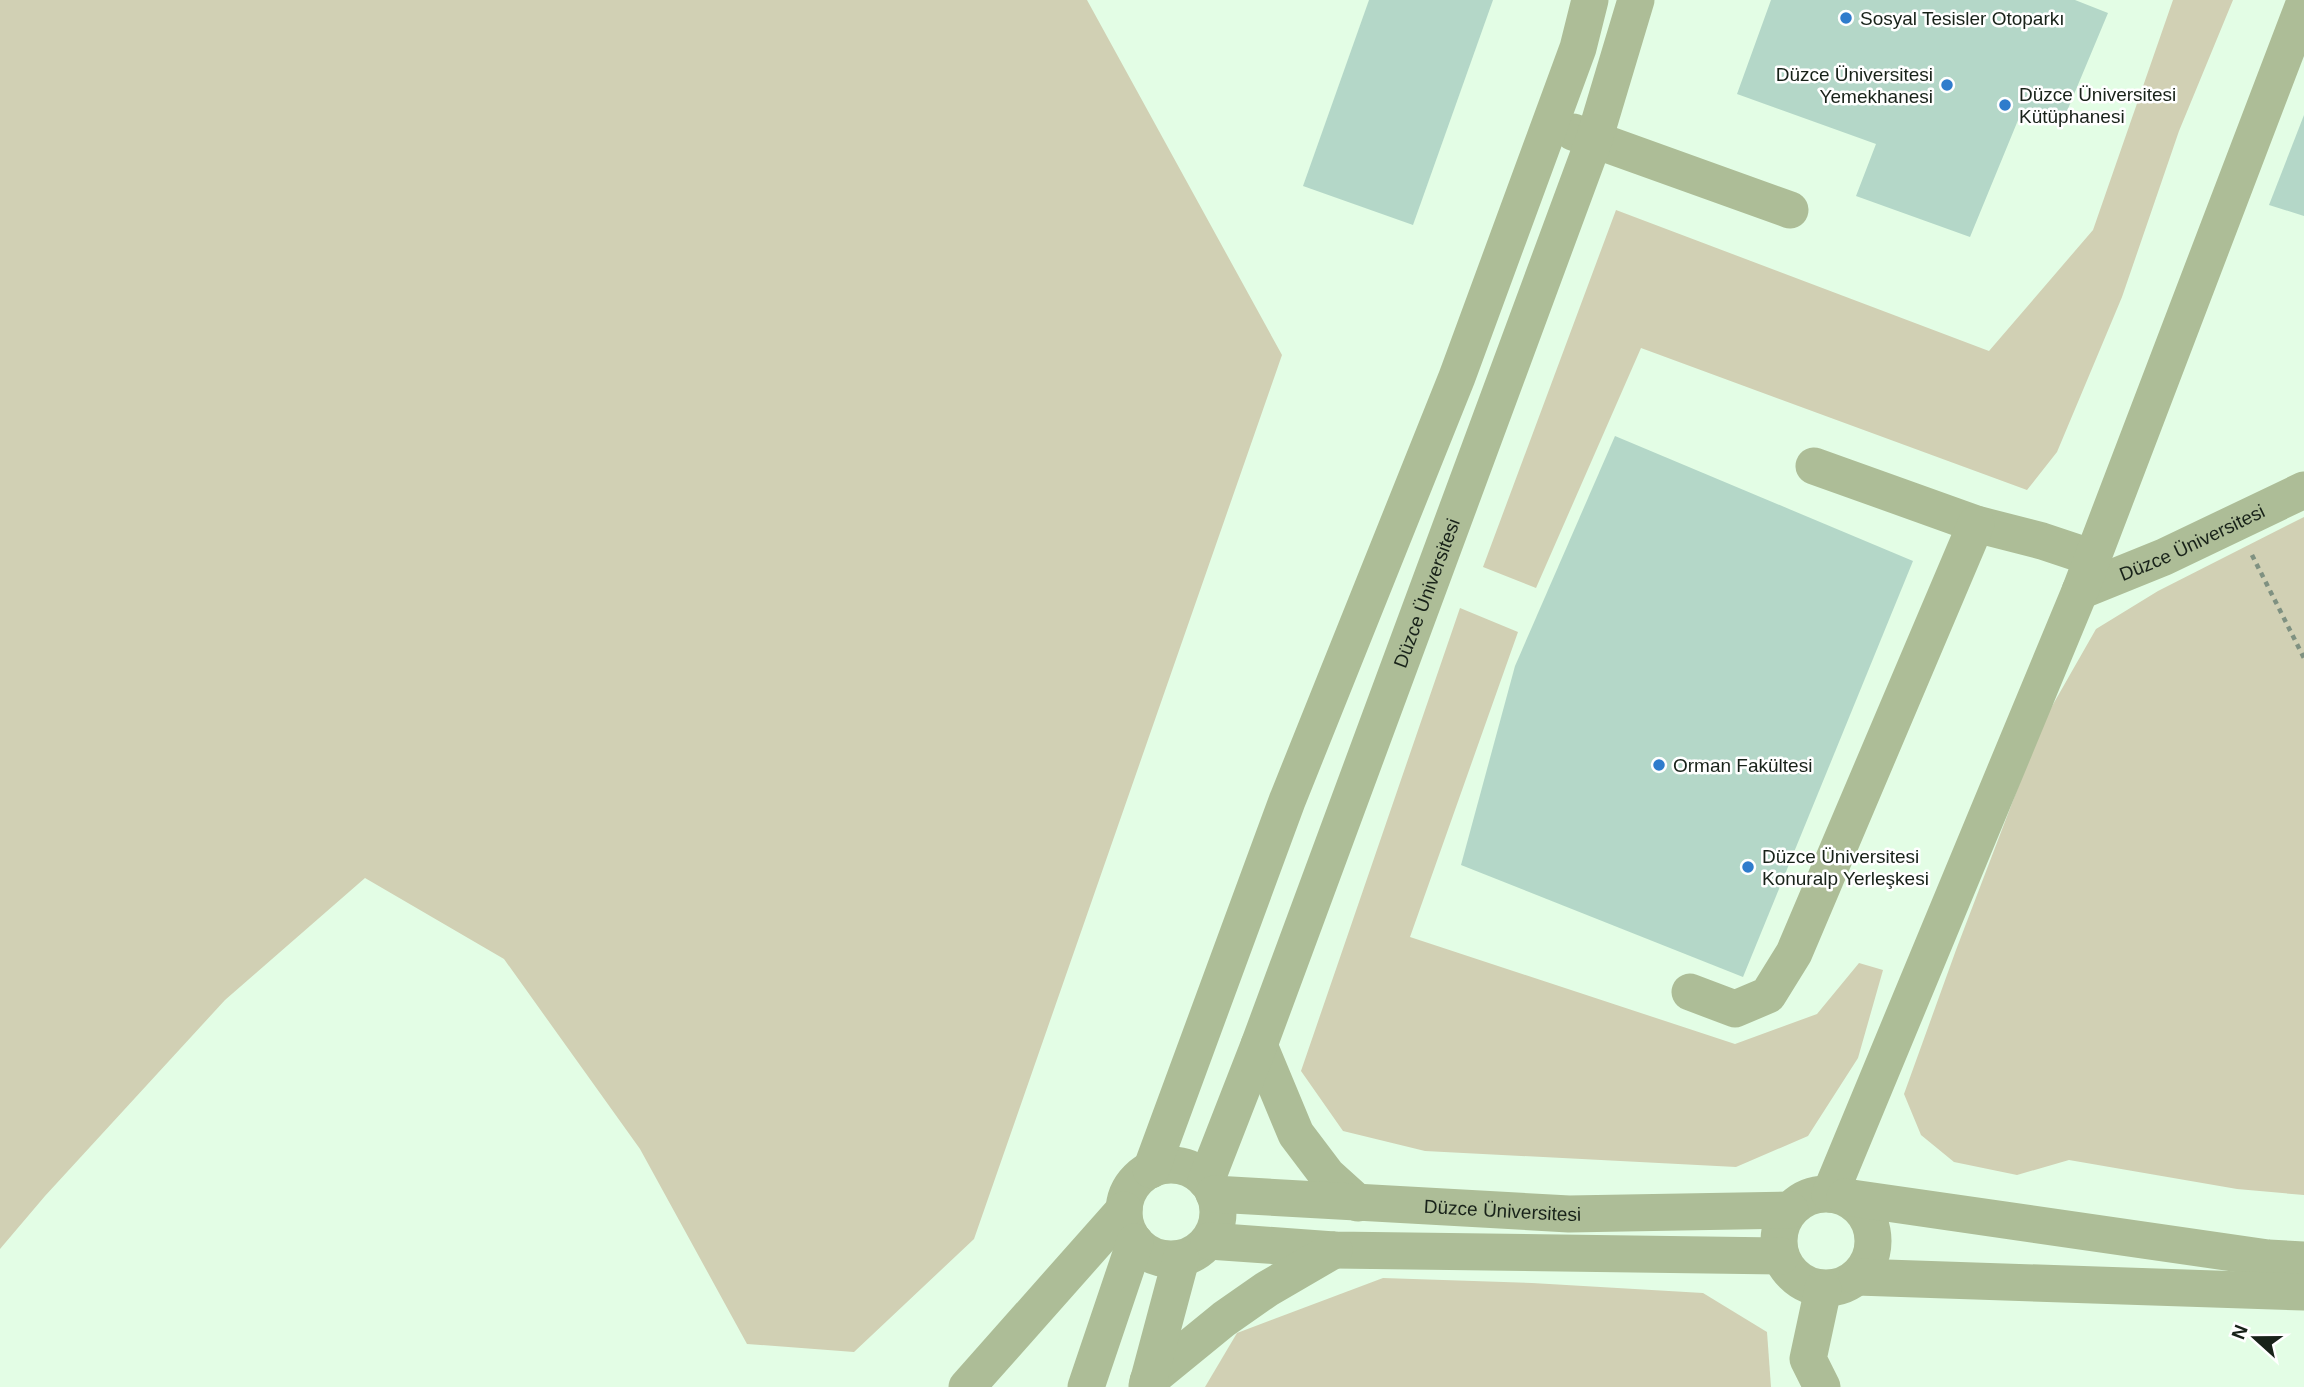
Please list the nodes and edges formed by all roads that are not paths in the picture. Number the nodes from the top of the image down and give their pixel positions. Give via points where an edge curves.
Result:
1 (1590, 0) edge
2 (1636, 0) edge
3 (2304, 4) edge
4 (1550, 124) junction
5 (1594, 140) junction
6 (1790, 209) dead end
7 (1814, 466) dead end
8 (2304, 490) edge
9 (1976, 524) junction
10 (2086, 574) junction
11 (1690, 992) dead end
12 (1259, 1045) junction
13 (1151, 1170) junction
14 (1210, 1187) junction
15 (1837, 1195) junction
16 (1358, 1203) junction
17 (1790, 1210) junction
18 (1129, 1226) junction
19 (1195, 1250) junction
20 (1334, 1250) junction
21 (1781, 1256) junction
22 (2304, 1260) edge
23 (1857, 1277) junction
24 (1823, 1289) junction
25 (2304, 1292) edge
26 (1147, 1384) edge
27 (967, 1387) edge
28 (1086, 1387) edge
29 (1822, 1387) edge

1 - 4 street
2 - 5 street, Düzce Üniversitesi
3 - 10 street
4 - 5 street
4 - 13 street via 1457,377 1287,801
5 - 6 street
5 - 12 street, Düzce Üniversitesi
7 - 9 street
8 - 10 street, Düzce Üniversitesi via 2164,557
9 - 10 street via 2042,541
9 - 11 street via 1794,953 1768,995 1734,1009
10 - 15 street
12 - 14 street, Düzce Üniversitesi
12 - 16 street via 1296,1135 1327,1175
13 - 14 street, Düzce Üniversitesi via 1180,1166
13 - 18 street via 1137,1179 1128,1194
14 - 16 street, Düzce Üniversitesi
14 - 19 street, Düzce Üniversitesi via 1218,1210 1216,1226
15 - 17 street via 1815,1195
15 - 22 street
15 - 23 street via 1856,1204 1872,1227 1872,1254
16 - 17 street, Düzce Üniversitesi via 1569,1214
17 - 21 street via 1778,1241
18 - 19 street via 1148,1254 1164,1259
18 - 27 street
18 - 28 street
19 - 20 street
19 - 26 street, Düzce Üniversitesi
20 - 21 street
20 - 26 street via 1224,1319
21 - 24 street via 1797,1279
23 - 24 street
23 - 25 street
24 - 29 street via 1808,1359

